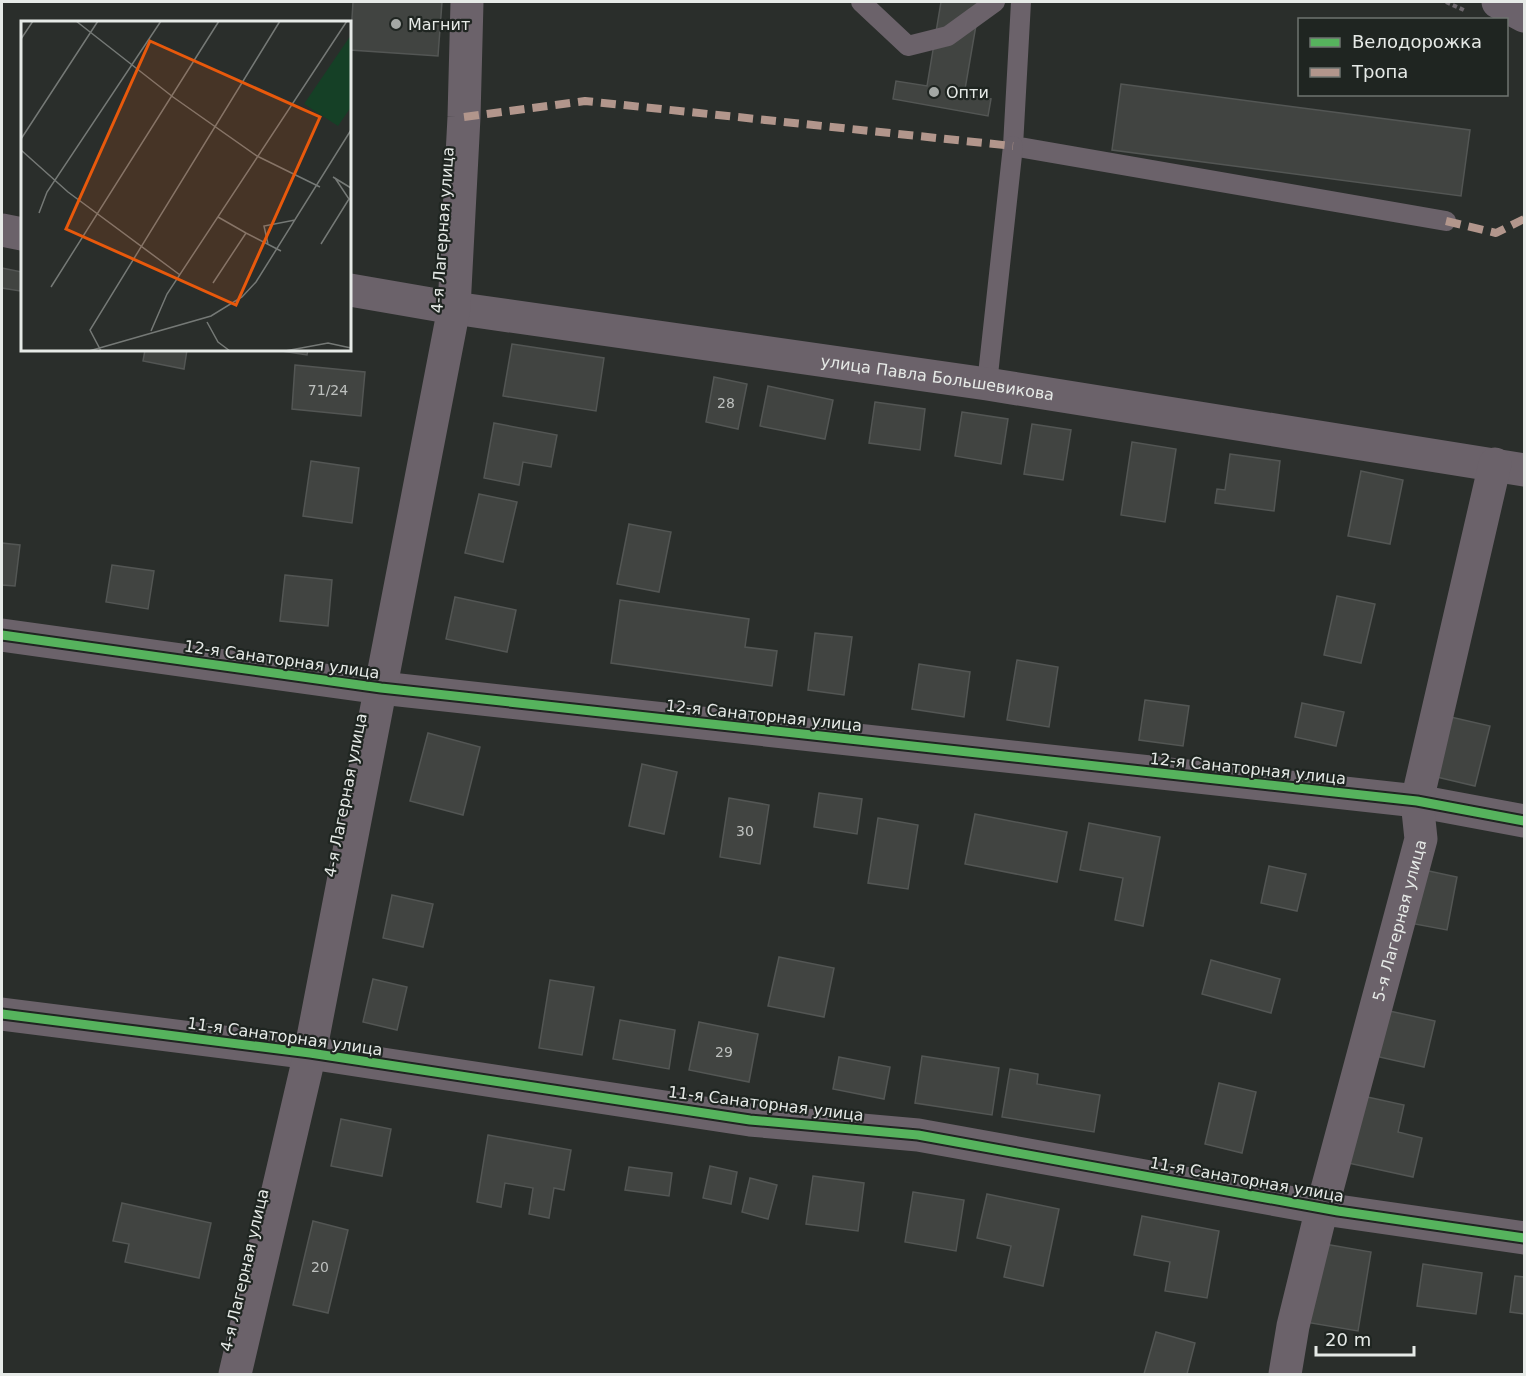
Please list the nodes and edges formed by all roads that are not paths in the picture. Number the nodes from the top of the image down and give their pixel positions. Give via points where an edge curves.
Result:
1 (467, 2) edge
2 (861, 2) edge
3 (995, 2) edge
4 (1021, 2) edge
5 (1498, 2) edge
6 (1524, 16) edge
7 (1013, 146) junction
8 (1446, 220) dead end
9 (2, 230) edge
10 (21, 234) edge
11 (351, 290) edge
12 (454, 308) junction
13 (987, 384) junction
14 (1510, 467) edge
15 (2, 635) edge
16 (381, 688) junction
17 (1417, 801) junction
18 (1524, 821) edge
19 (2, 1014) edge
20 (310, 1053) junction
21 (1322, 1208) junction
22 (1524, 1238) edge
23 (235, 1374) edge
24 (1284, 1374) edge

1 - 12 street, 4-я Лагерная улица
2 - 3 lane via 908,46 948,36
4 - 7 lane
5 - 6 main road
7 - 8 lane
7 - 13 lane
9 - 10 street
11 - 12 street, улица Павла Большевикова
12 - 13 street, улица Павла Большевикова
12 - 16 street, 4-я Лагерная улица
13 - 14 street, улица Павла Большевикова
14 - 17 street, 5-я Лагерная улица
15 - 16 street, 12-я Санаторная улица
16 - 17 street, 12-я Санаторная улица
16 - 20 street, 4-я Лагерная улица
17 - 18 street, 12-я Санаторная улица
17 - 21 street, 5-я Лагерная улица via 1421,839
19 - 20 street, 11-я Санаторная улица
20 - 21 street, 11-я Санаторная улица via 750,1120 918,1135
20 - 23 street, 4-я Лагерная улица
21 - 22 street, 11-я Санаторная улица
21 - 24 street, 5-я Лагерная улица

